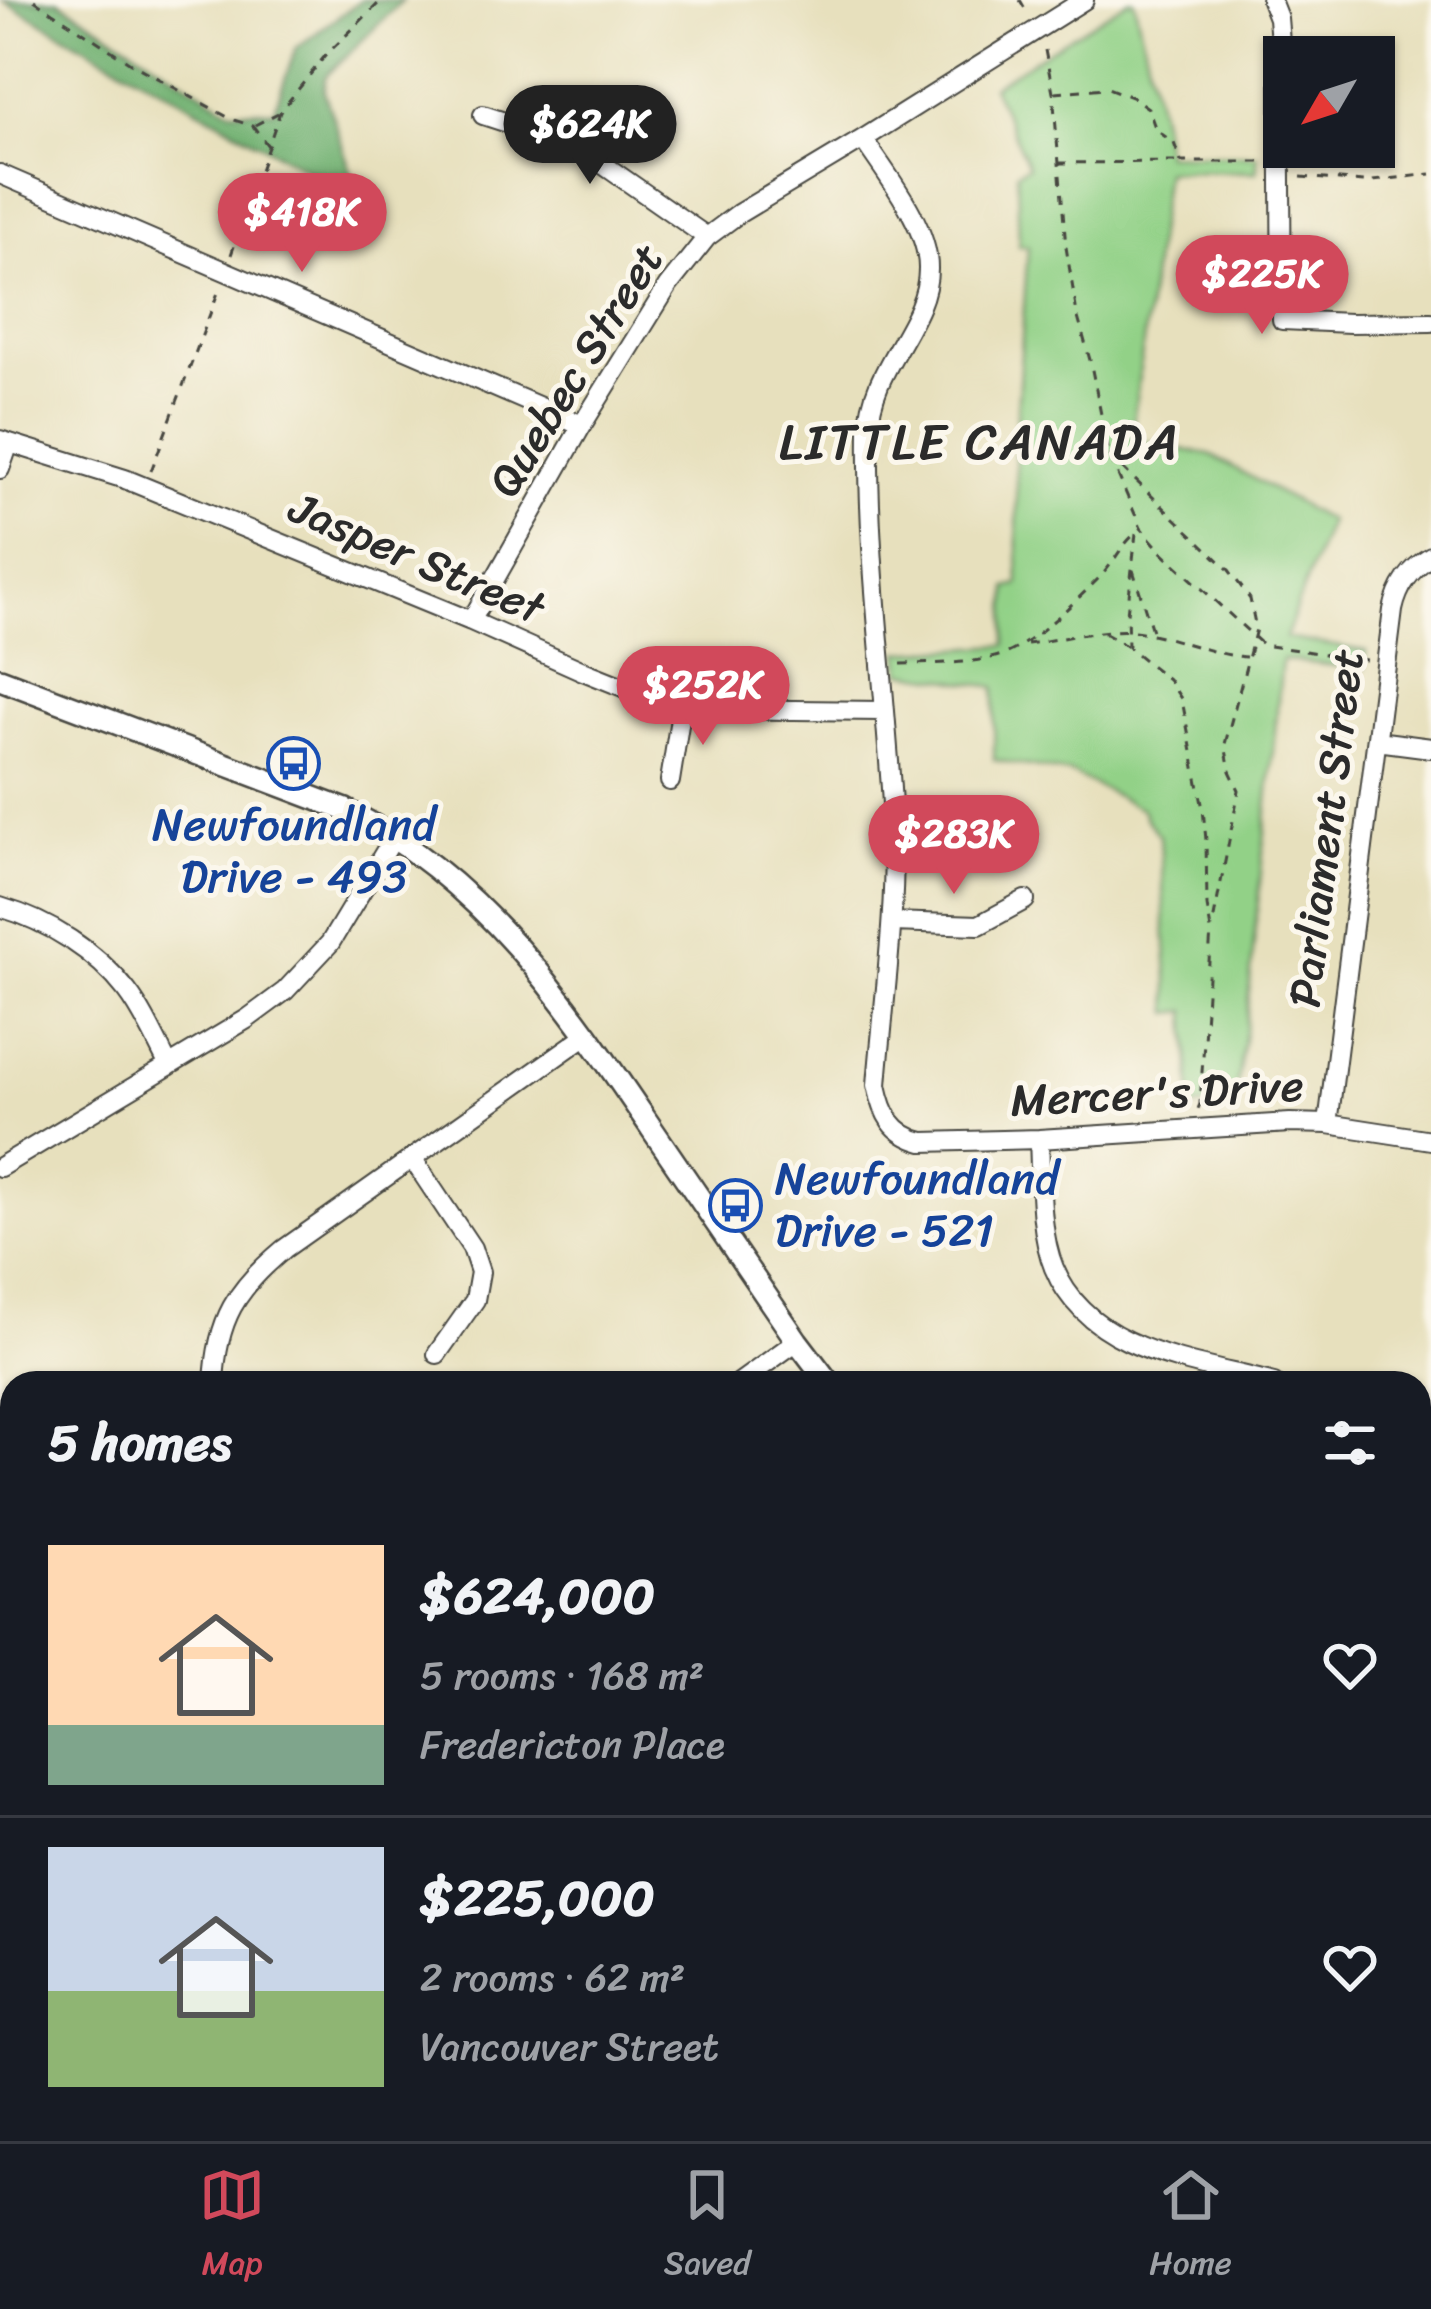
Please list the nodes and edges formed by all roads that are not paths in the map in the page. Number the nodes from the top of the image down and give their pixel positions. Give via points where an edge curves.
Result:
1 (1084, 0) edge
2 (1271, 0) edge
3 (483, 115) dead end
4 (863, 139) junction
5 (0, 174) edge
6 (707, 237) junction
7 (1431, 322) edge
8 (582, 425) junction
9 (4, 441) edge
10 (0, 469) edge
11 (1431, 556) edge
12 (471, 620) junction
13 (0, 680) edge
14 (682, 706) junction
15 (883, 711) junction
16 (1378, 741) junction
17 (1431, 748) edge
18 (670, 781) dead end
19 (394, 837) junction
20 (1025, 900) dead end
21 (0, 907) edge
22 (892, 922) junction
23 (588, 1034) junction
24 (169, 1066) junction
25 (1328, 1124) junction
26 (1039, 1139) junction
27 (1431, 1140) edge
28 (412, 1157) junction
29 (0, 1167) edge
30 (797, 1341) junction
31 (437, 1354) dead end
32 (214, 1371) edge
33 (756, 1371) edge
34 (820, 1371) edge
35 (1229, 1371) edge

1 - 4 street, Quebec Street
2 - 7 street via 1280,42 1282,320
3 - 6 street via 557,139
4 - 6 street, Quebec Street
4 - 15 street via 921,233 928,269 869,424
5 - 8 street
6 - 8 street, Quebec Street
8 - 12 street, Quebec Street
9 - 10 street
9 - 12 street, Jasper Street via 124,479
11 - 16 street, Parliament Street via 1396,593
12 - 14 street, Jasper Street
13 - 19 street via 324,801
14 - 15 street, Jasper Street
14 - 18 street
15 - 22 street
16 - 17 street
16 - 25 street, Parliament Street
19 - 23 street via 502,929
19 - 24 street via 310,968 248,1019
20 - 22 street via 979,925
21 - 24 street via 65,937 113,975
22 - 26 street, Mercer's Drive via 878,1085 891,1125 923,1142
23 - 28 street
23 - 30 street
24 - 29 street
25 - 26 street, Mercer's Drive
25 - 27 street, Mercer's Drive
26 - 35 street via 1053,1266 1074,1302 1133,1345
28 - 31 street via 472,1248 479,1272 475,1300
28 - 32 street via 255,1273 226,1318
30 - 33 street
30 - 34 street

